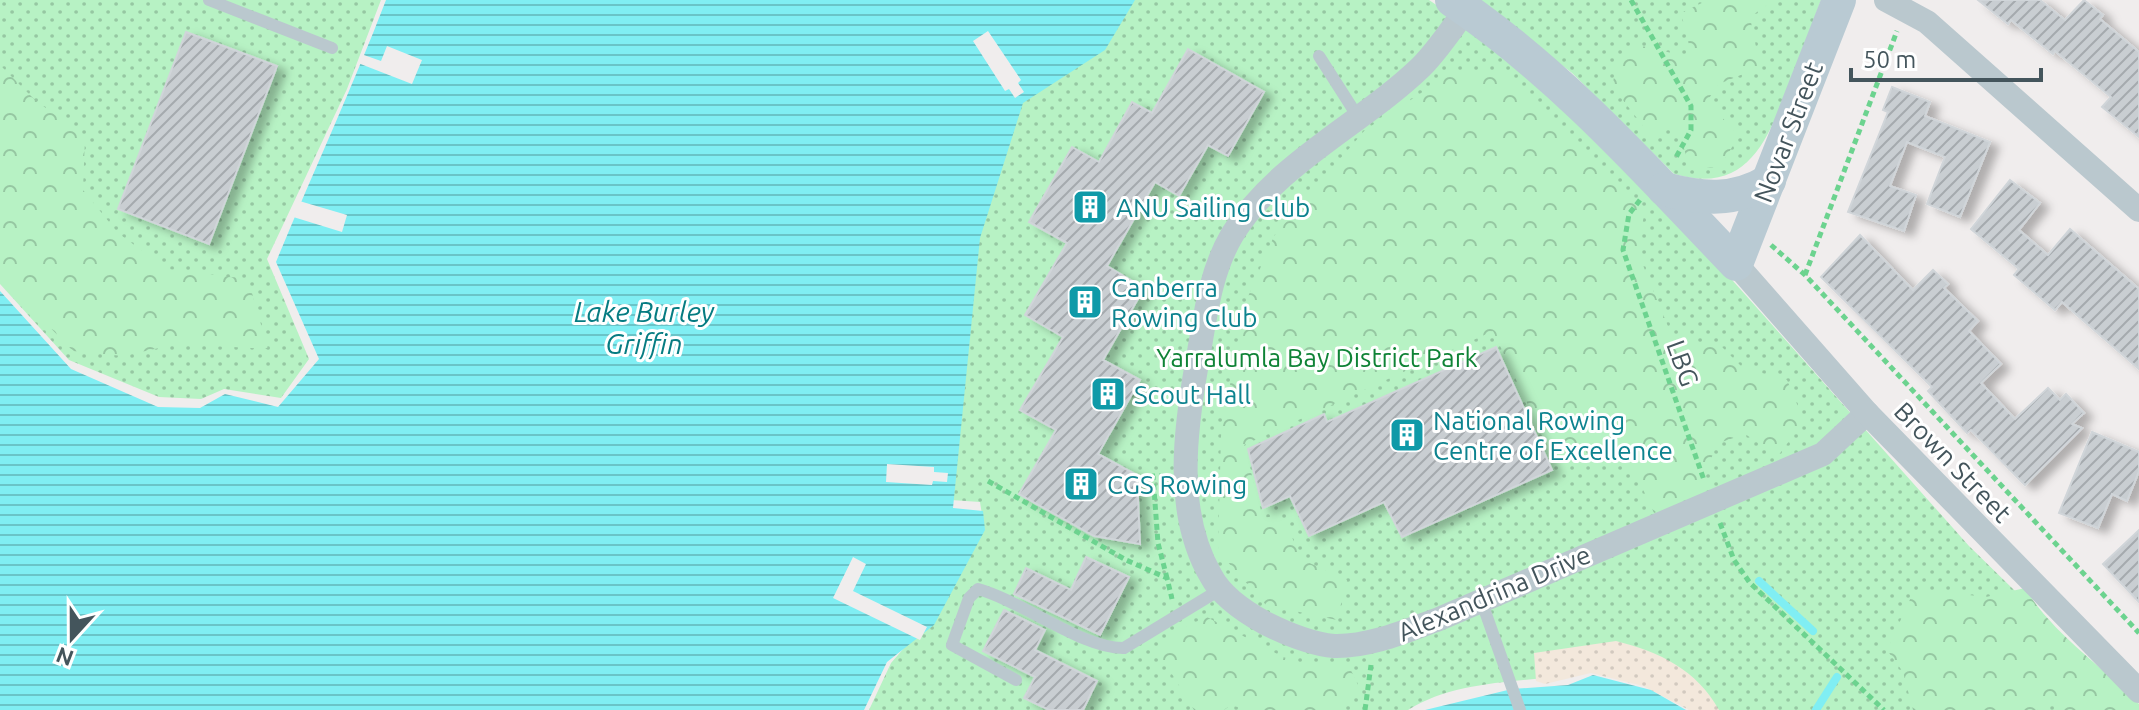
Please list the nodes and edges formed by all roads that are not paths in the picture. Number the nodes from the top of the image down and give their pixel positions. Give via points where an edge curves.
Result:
1 (209, 0) edge
2 (1839, 0) edge
3 (1896, 4) edge
4 (1459, 5) edge
5 (332, 48) dead end
6 (1319, 56) dead end
7 (1358, 117) junction
8 (1769, 181) junction
9 (1660, 185) junction
10 (2139, 210) edge
11 (1736, 264) junction
12 (1867, 413) junction
13 (1221, 589) junction
14 (1481, 600) junction
15 (1016, 680) dead end
16 (2139, 691) edge
17 (1520, 710) edge

1 - 5 lane
2 - 8 main road, Novar Street
3 - 10 street via 1927,22
4 - 7 street, Alexandrina Drive via 1422,66
4 - 9 main road, Alexandrina Drive via 1517,45
6 - 7 lane
7 - 13 street, Alexandrina Drive via 1257,206 1233,235 1213,278 1187,421 1186,481 1195,532 1210,576
8 - 9 main road via 1749,192 1697,198
8 - 11 main road, Novar Street
9 - 11 main road, Alexandrina Drive
11 - 12 street, Brown Street
12 - 14 street, Alexandrina Drive via 1823,454
12 - 16 street, Brown Street
13 - 14 street, Alexandrina Drive via 1245,611 1284,633 1334,646 1439,619
13 - 15 lane via 1124,648 1106,648 1024,605 978,589 969,598 952,645
14 - 17 lane

